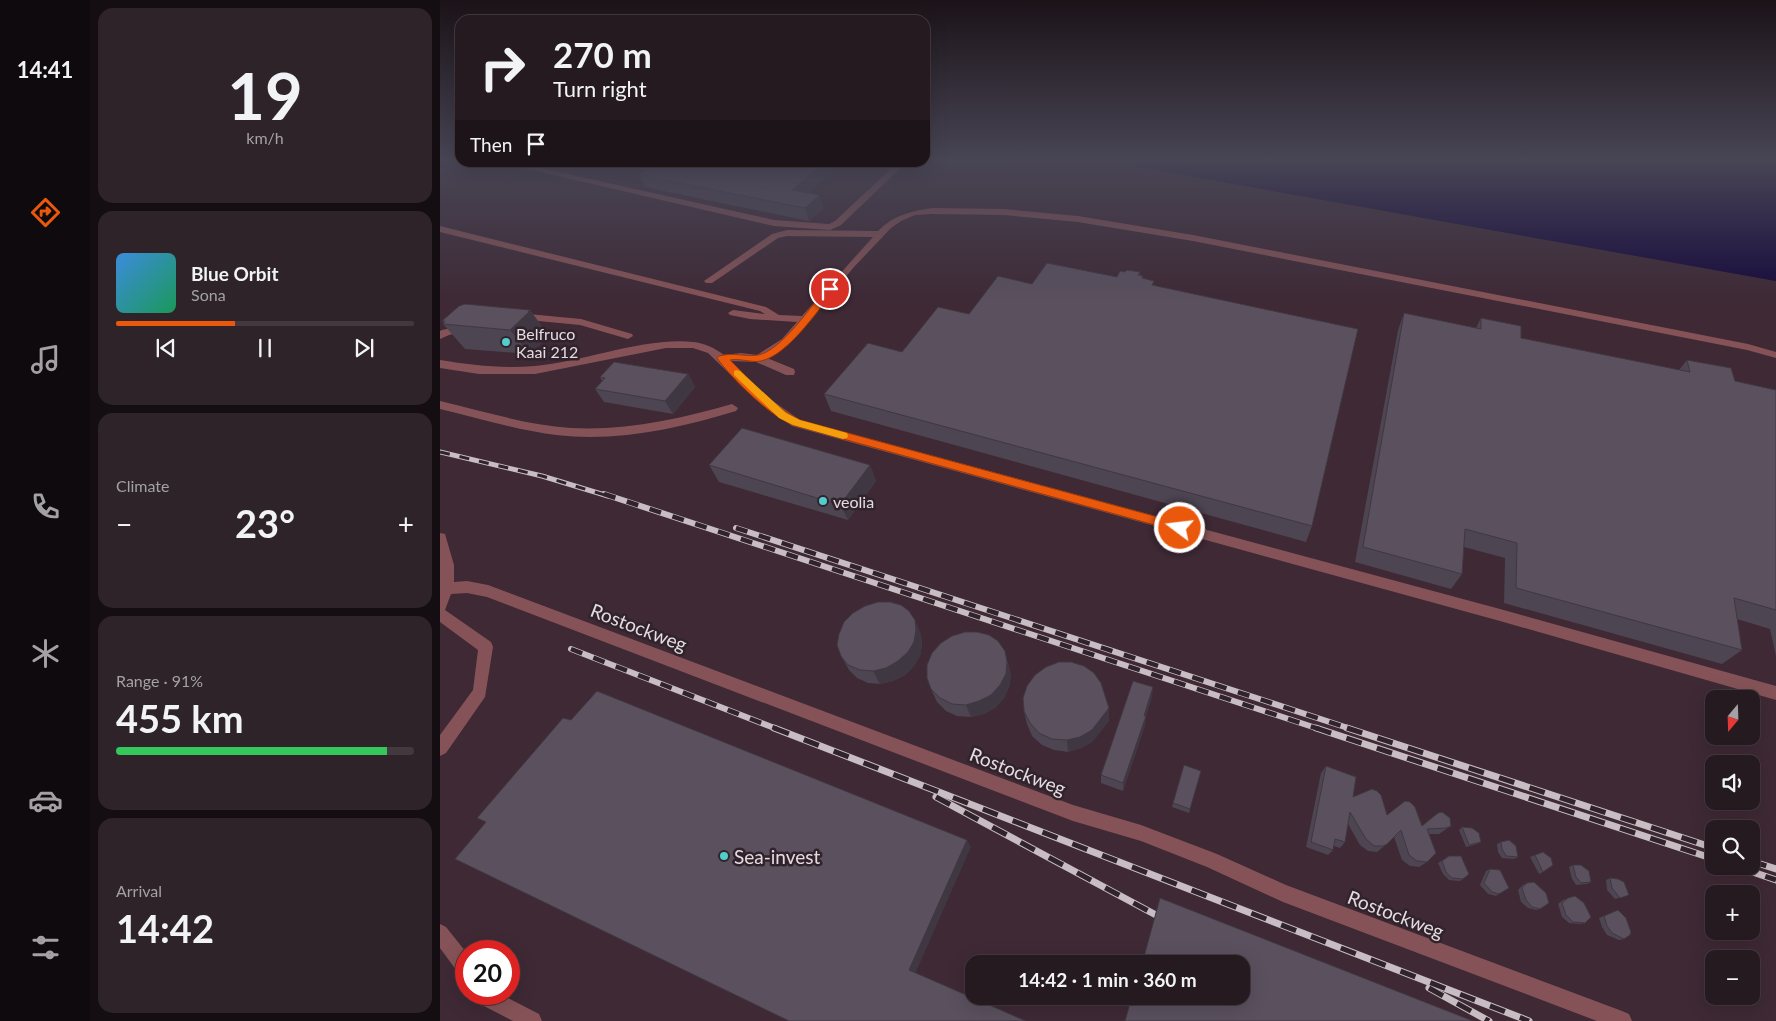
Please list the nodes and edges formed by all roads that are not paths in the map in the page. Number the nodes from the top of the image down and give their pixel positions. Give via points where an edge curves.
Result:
1 (705, 208) edge
2 (854, 208) edge
3 (440, 229) edge
4 (879, 234) junction
5 (709, 281) dead end
6 (733, 313) dead end
7 (775, 316) junction
8 (512, 319) edge
9 (803, 319) junction
10 (475, 326) edge
11 (440, 336) edge
12 (628, 336) dead end
13 (1776, 355) edge
14 (722, 358) junction
15 (760, 358) junction
16 (440, 364) edge
17 (790, 372) dead end
18 (440, 405) edge
19 (732, 408) dead end
20 (440, 538) edge
21 (446, 589) junction
22 (440, 606) edge
23 (440, 614) edge
24 (1776, 693) edge
25 (440, 748) edge
26 (440, 933) edge
27 (455, 953) edge
28 (502, 1005) edge
29 (532, 1021) edge
30 (1622, 1021) edge

1 - 2 street via 774,223 830,227
3 - 7 street via 763,309
4 - 5 street via 787,233 775,236
4 - 9 street
4 - 13 street via 898,219 923,212 1004,212 1078,219 1193,238
6 - 7 street via 751,318
7 - 9 street
8 - 12 street via 528,317 581,322
9 - 15 street via 786,341
10 - 11 street
14 - 15 street
14 - 16 street via 694,344 666,345 535,370 479,370
14 - 24 street via 770,406 796,423
15 - 17 street
18 - 19 street via 569,432 653,429
20 - 21 street via 449,569
21 - 22 street
21 - 30 street, Rostockweg via 467,587 488,591 1073,813 1140,833 1211,860 1283,893
23 - 25 street via 486,647 480,692
26 - 27 street
28 - 29 street

